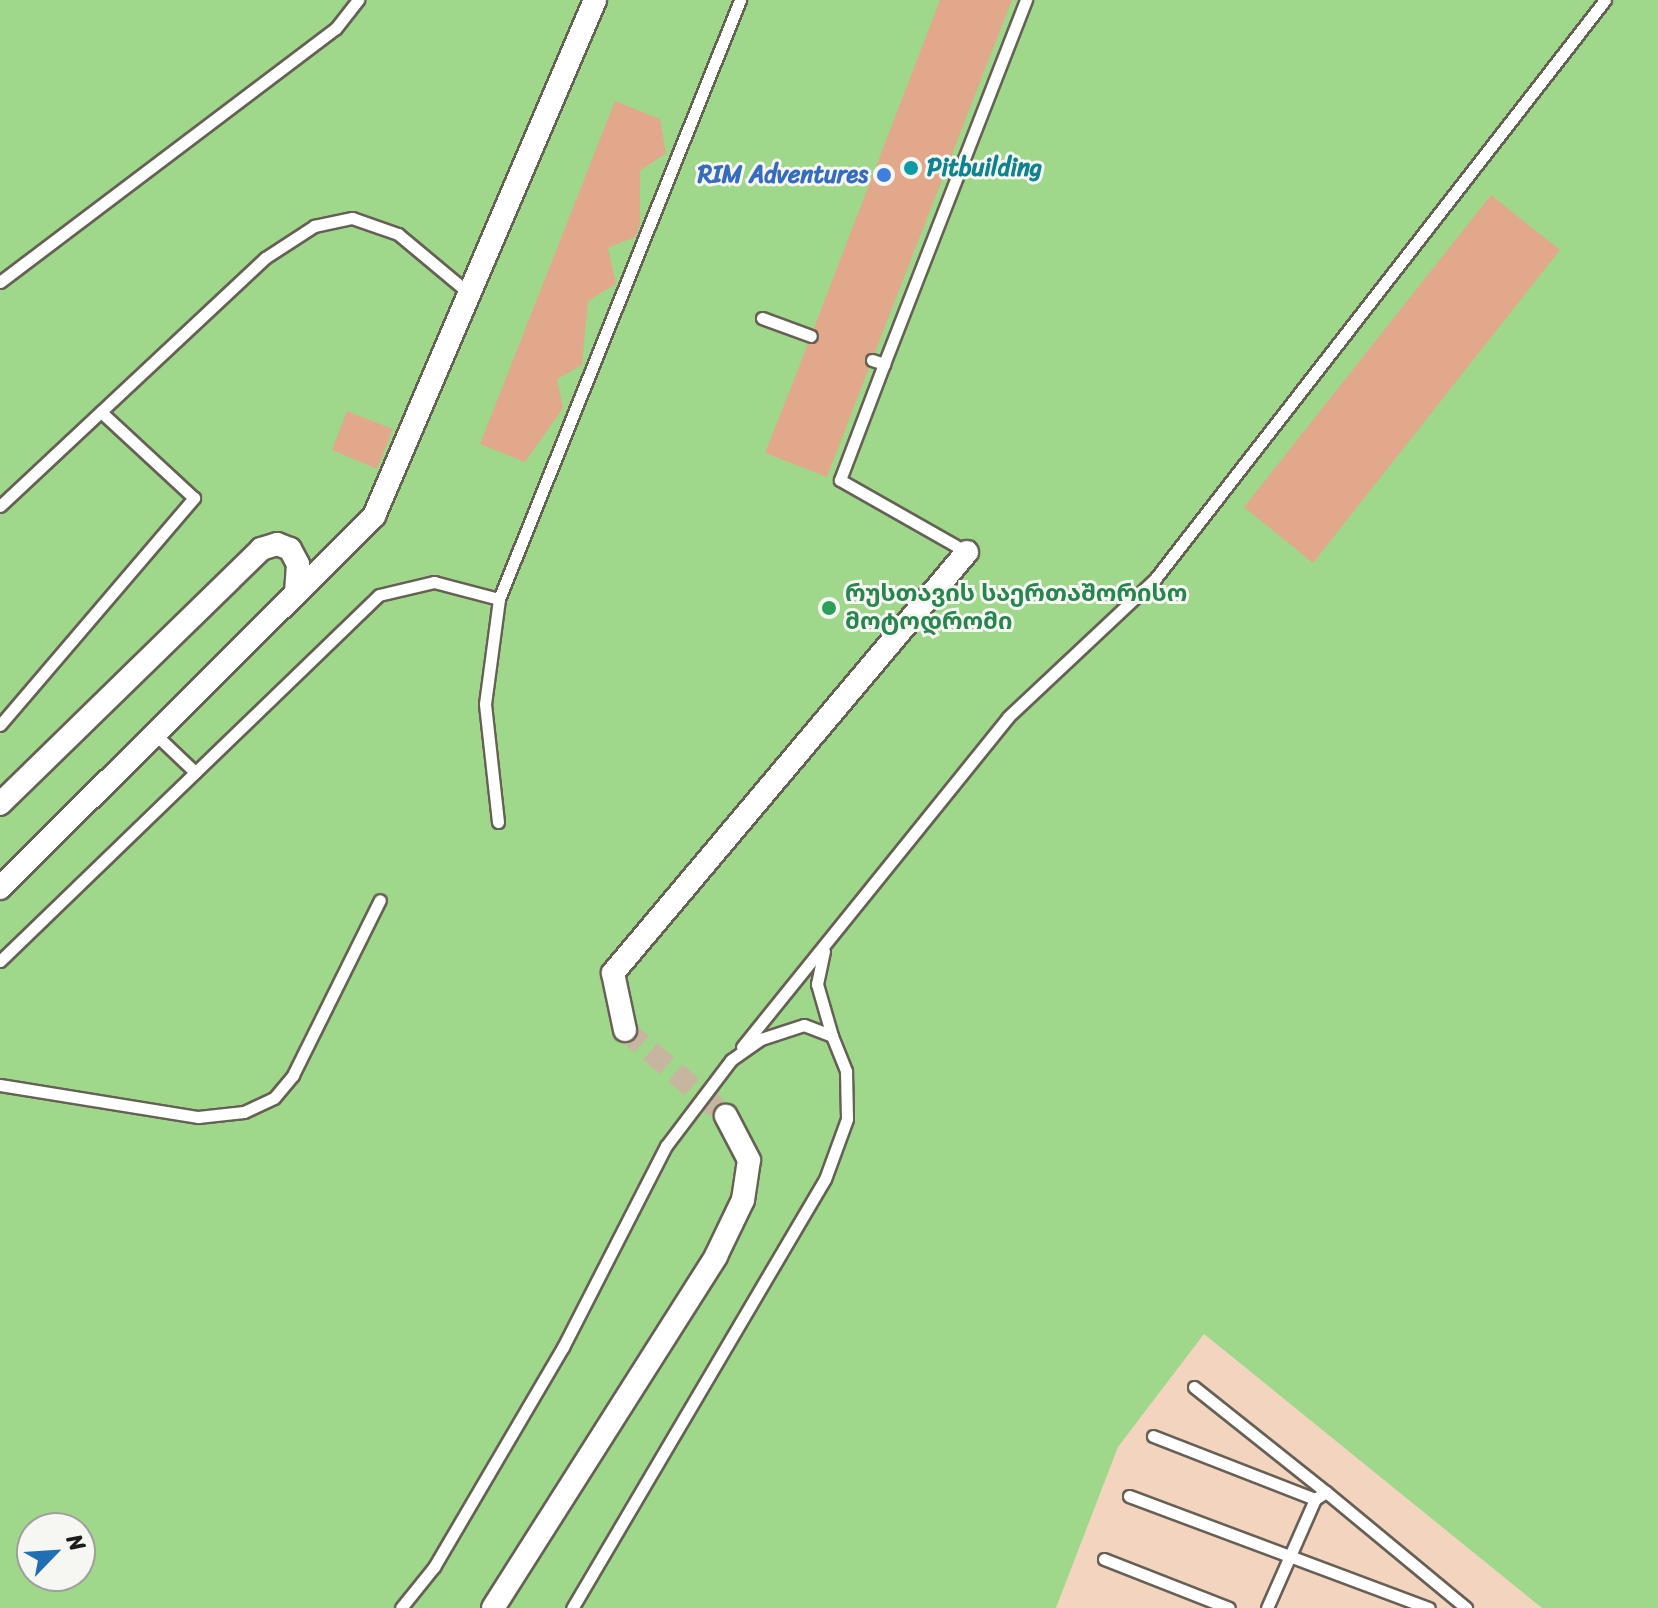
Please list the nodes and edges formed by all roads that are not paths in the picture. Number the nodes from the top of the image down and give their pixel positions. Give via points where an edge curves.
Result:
1 (358, 0) edge
2 (595, 0) edge
3 (740, 0) edge
4 (1026, 0) edge
5 (1605, 0) edge
6 (0, 282) edge
7 (472, 295) junction
8 (762, 318) dead end
9 (811, 336) dead end
10 (101, 412) junction
11 (0, 506) edge
12 (967, 552) joint
13 (296, 594) junction
14 (499, 599) junction
15 (0, 725) edge
16 (156, 735) junction
17 (195, 772) junction
18 (2, 798) edge
19 (498, 822) dead end
20 (0, 888) edge
21 (380, 900) dead end
22 (825, 946) junction
23 (0, 961) edge
24 (625, 1030) tunnel mouth
25 (832, 1036) junction
26 (731, 1060) junction
27 (0, 1085) edge
28 (726, 1116) tunnel mouth
29 (1194, 1387) dead end
30 (1153, 1436) dead end
31 (1326, 1492) junction
32 (1129, 1496) dead end
33 (1315, 1499) junction
34 (1290, 1556) junction
35 (1104, 1559) dead end
36 (401, 1608) edge
37 (493, 1608) edge
38 (572, 1608) edge
39 (1229, 1608) edge
40 (1267, 1608) edge
41 (1429, 1608) edge
42 (1466, 1608) edge

1 - 6 lane via 336,28
2 - 7 street
3 - 14 lane
4 - 12 lane via 878,362 840,480
5 - 22 lane via 1155,579 1008,717
7 - 10 lane via 398,234 352,218 314,226 265,258
7 - 13 street via 374,516
8 - 9 lane
10 - 11 lane
10 - 15 lane via 194,498
12 - 24 street via 613,973
13 - 16 street
13 - 18 street via 298,564 290,549 277,544 261,549
14 - 17 lane via 434,582 379,595
14 - 19 lane via 485,704
16 - 17 lane
16 - 20 street
17 - 23 lane
21 - 27 lane via 293,1075 274,1098 244,1112 198,1117
22 - 25 lane via 817,984
22 - 26 lane
25 - 26 lane via 804,1025 777,1031
25 - 38 lane via 846,1071 847,1119 825,1179
26 - 36 lane via 666,1146 563,1347 434,1567
28 - 37 street via 749,1160 743,1200 723,1242
29 - 31 lane
30 - 33 lane
31 - 33 lane
31 - 42 lane
32 - 34 lane
33 - 34 lane
34 - 40 lane
34 - 41 lane
35 - 39 lane

